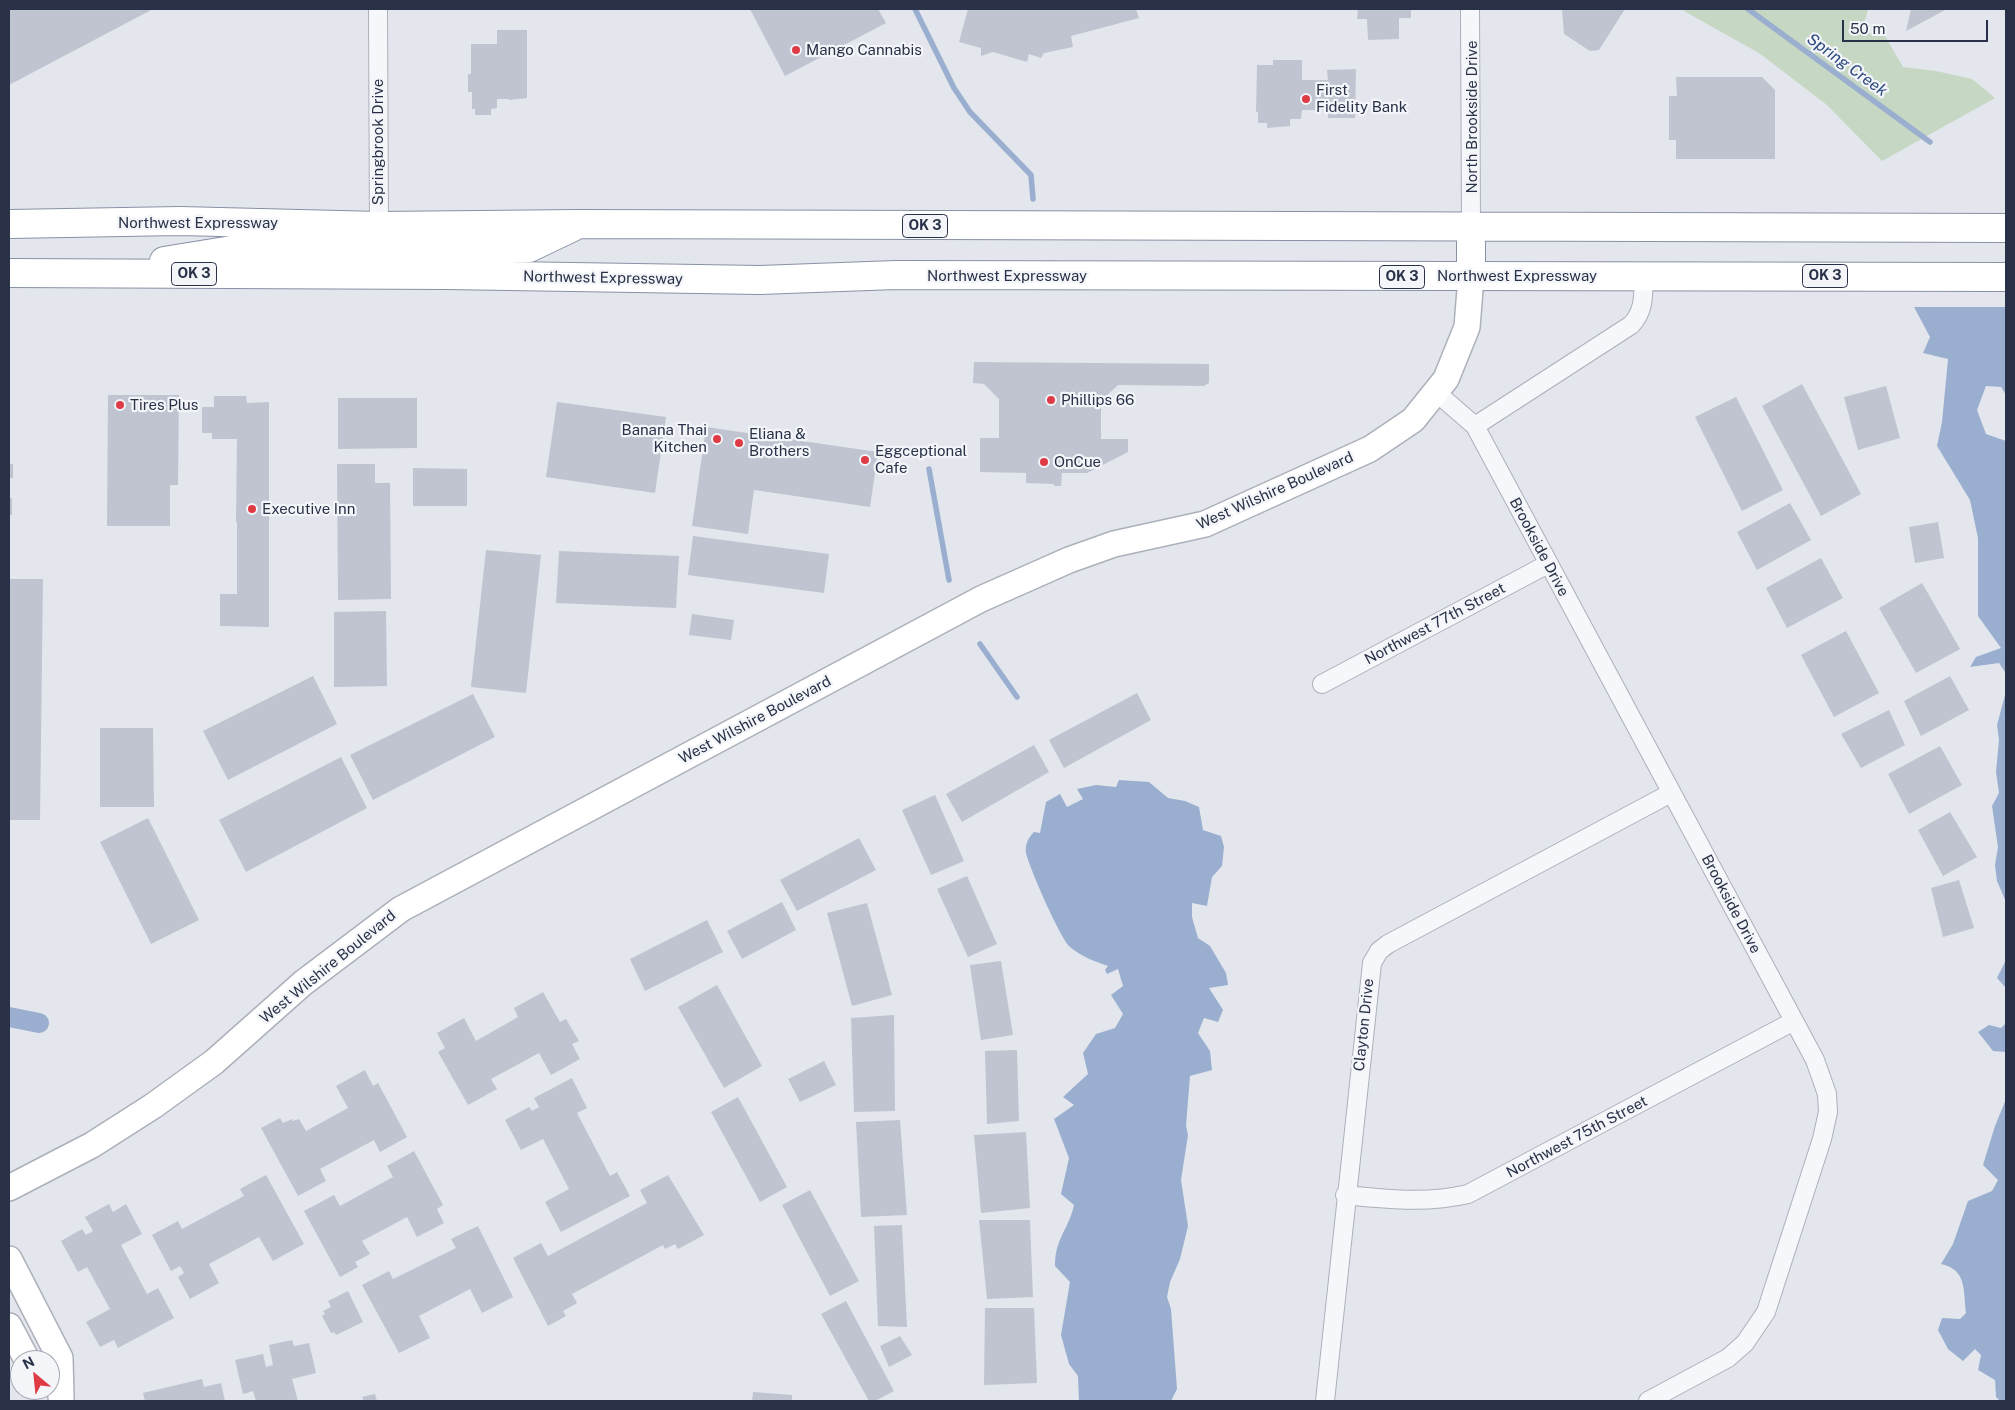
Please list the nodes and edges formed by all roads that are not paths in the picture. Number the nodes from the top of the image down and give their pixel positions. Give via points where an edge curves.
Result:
1 (378, 9) edge
2 (1470, 9) edge
3 (9, 224) edge
4 (1471, 226) junction
5 (2006, 228) edge
6 (379, 250) junction
7 (9, 273) edge
8 (1644, 276) junction
9 (1471, 277) junction
10 (2006, 277) edge
11 (1437, 393) junction
12 (1475, 426) junction
13 (1548, 564) junction
14 (1322, 684) dead end
15 (1671, 793) junction
16 (1794, 1021) junction
17 (9, 1188) edge
18 (1345, 1195) junction
19 (9, 1259) edge
20 (9, 1326) edge
21 (22, 1350) edge
22 (56, 1350) edge
23 (1325, 1401) edge
24 (1648, 1401) edge

1 - 6 street, Springbrook Drive
2 - 4 street, North Brookside Drive
3 - 6 highway, Northwest Expressway / OK 3 via 180,222
4 - 5 highway, Northwest Expressway / OK 3
4 - 6 highway, Northwest Expressway / OK 3 via 579,224
4 - 9 highway
6 - 7 highway, Northwest Expressway / OK 3 via 94,274
6 - 9 highway, Northwest Expressway / OK 3 via 760,280 896,275
8 - 9 highway, Northwest Expressway / OK 3
8 - 10 highway, Northwest Expressway / OK 3
8 - 12 street via 1642,306 1631,325
9 - 11 main road, West Wilshire Boulevard via 1467,327 1453,366
11 - 12 street, Brookside Drive
11 - 17 main road, West Wilshire Boulevard via 1413,420 1370,449 1205,524 1114,544 1069,560 981,600 401,909 303,983 214,1062 153,1106 92,1145
12 - 13 street, Brookside Drive
13 - 14 street, Northwest 77th Street
13 - 15 street, Brookside Drive
15 - 16 street, Brookside Drive
15 - 18 street, Clayton Drive via 1380,951 1372,963 1369,977
16 - 18 street, Northwest 75th Street via 1468,1194 1411,1202
16 - 24 street, Brookside Drive via 1822,1076 1828,1112 1766,1312 1745,1343 1728,1358
18 - 23 street, Clayton Drive
19 - 22 main road
20 - 21 main road

